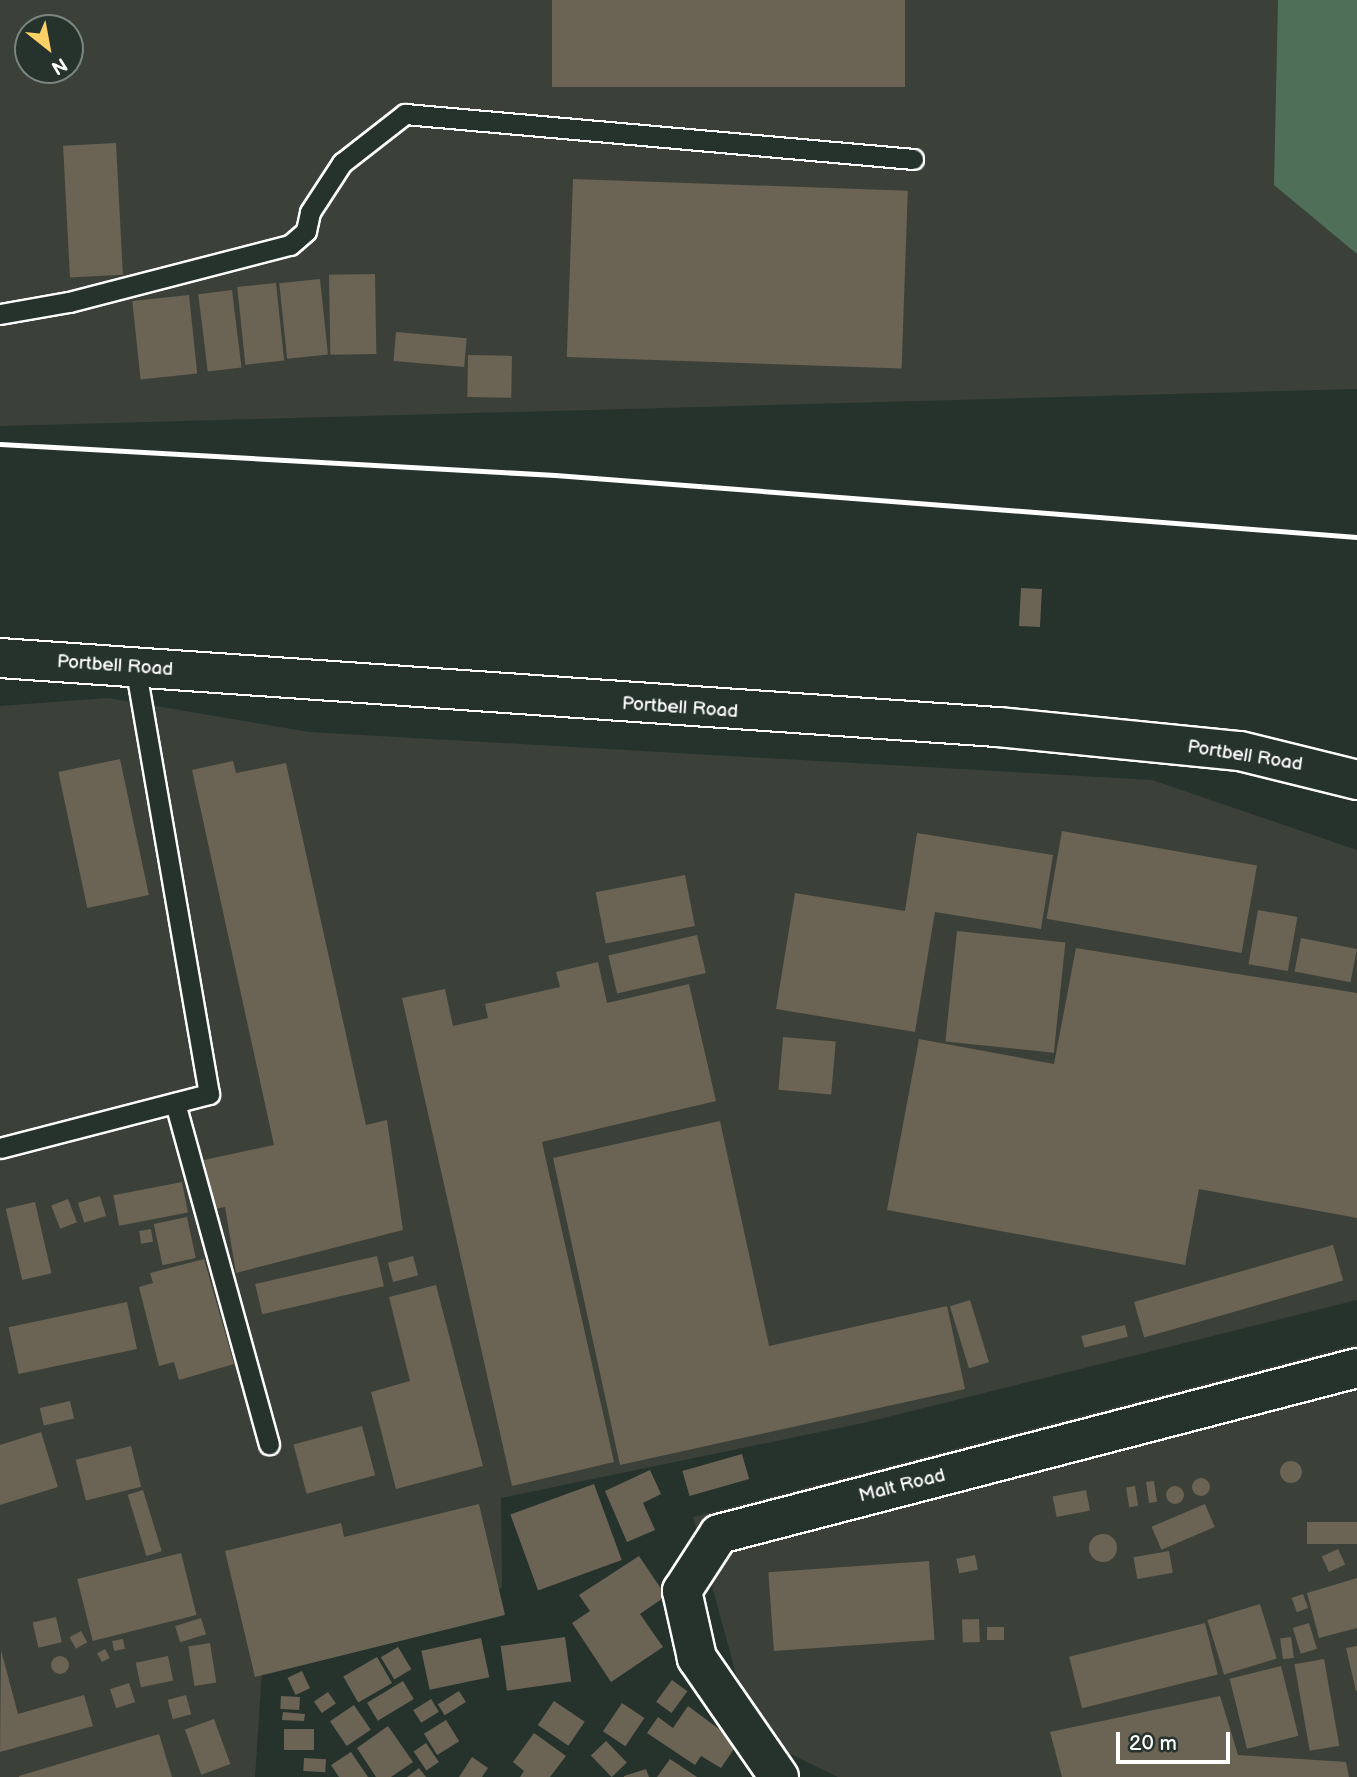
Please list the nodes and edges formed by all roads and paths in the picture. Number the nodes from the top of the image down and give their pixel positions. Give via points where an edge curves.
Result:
1 (913, 159) dead end
2 (0, 314) edge
3 (0, 658) edge
4 (135, 667) junction
5 (1357, 780) edge
6 (175, 1103) junction
7 (0, 1148) edge
8 (1357, 1368) edge
9 (269, 1444) dead end
10 (779, 1777) edge

1 - 2 lane via 405,114 342,163 310,212 306,231 290,245 69,302
3 - 4 main road, Portbell Road
4 - 5 main road, Portbell Road via 529,698 998,727 1240,751
4 - 6 lane via 209,1094
6 - 7 lane
6 - 9 lane
8 - 10 main road, Malt Road via 719,1534 682,1591 697,1658

